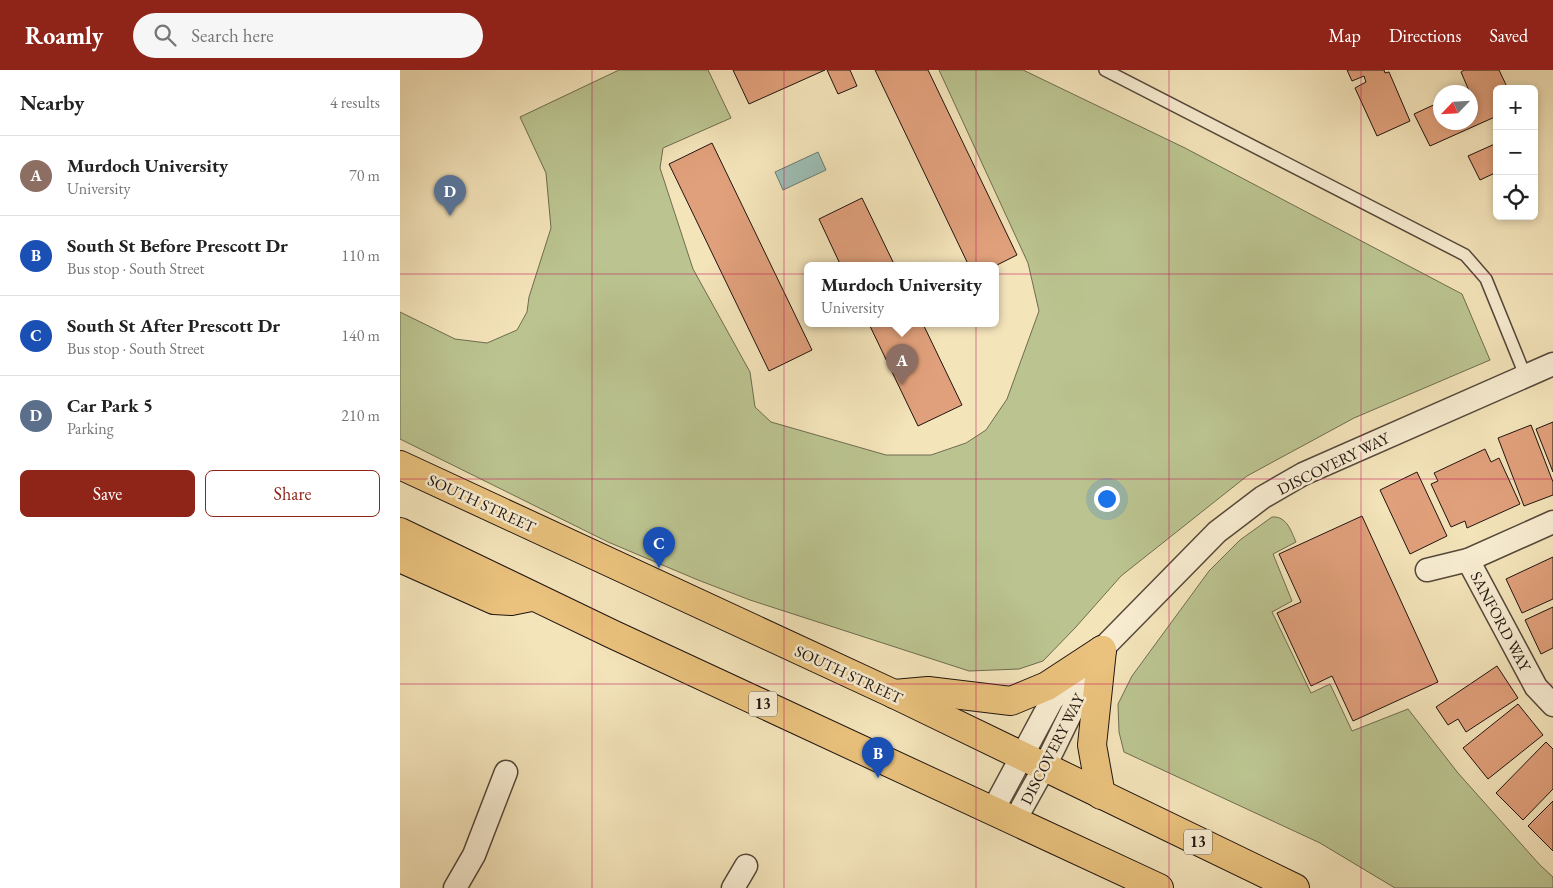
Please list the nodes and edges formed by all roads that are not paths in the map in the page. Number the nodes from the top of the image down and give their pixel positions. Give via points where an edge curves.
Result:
1 (1106, 70) edge
2 (1553, 364) edge
3 (1525, 375) junction
4 (400, 465) edge
5 (1553, 522) edge
6 (400, 532) edge
7 (400, 558) edge
8 (1468, 560) junction
9 (1427, 570) dead end
10 (532, 596) junction
11 (1102, 650) junction
12 (894, 694) junction
13 (1553, 705) edge
14 (1032, 762) junction
15 (506, 772) dead end
16 (1100, 796) junction
17 (1004, 815) junction
18 (746, 866) dead end
19 (454, 888) edge
20 (733, 888) edge
21 (1159, 888) edge
22 (1295, 888) edge

1 - 3 lane via 1466,255 1486,279
2 - 3 street, DISCOVERY WAY
3 - 11 street, DISCOVERY WAY via 1302,474 1264,497 1217,532
4 - 12 highway, SOUTH STREET / 13
5 - 8 street
6 - 10 highway, 13
7 - 10 highway via 494,600 511,601
8 - 9 street
8 - 13 street, SANFORD WAY via 1536,687
10 - 17 highway, 13
11 - 12 highway via 1047,686 1011,701 928,691
11 - 14 street, DISCOVERY WAY
11 - 16 highway via 1092,745
12 - 14 highway, SOUTH STREET / 13
14 - 16 highway, SOUTH STREET / 13
14 - 17 street, DISCOVERY WAY
15 - 19 street via 474,855
16 - 22 highway, SOUTH STREET / 13
17 - 21 highway, 13
18 - 20 street

